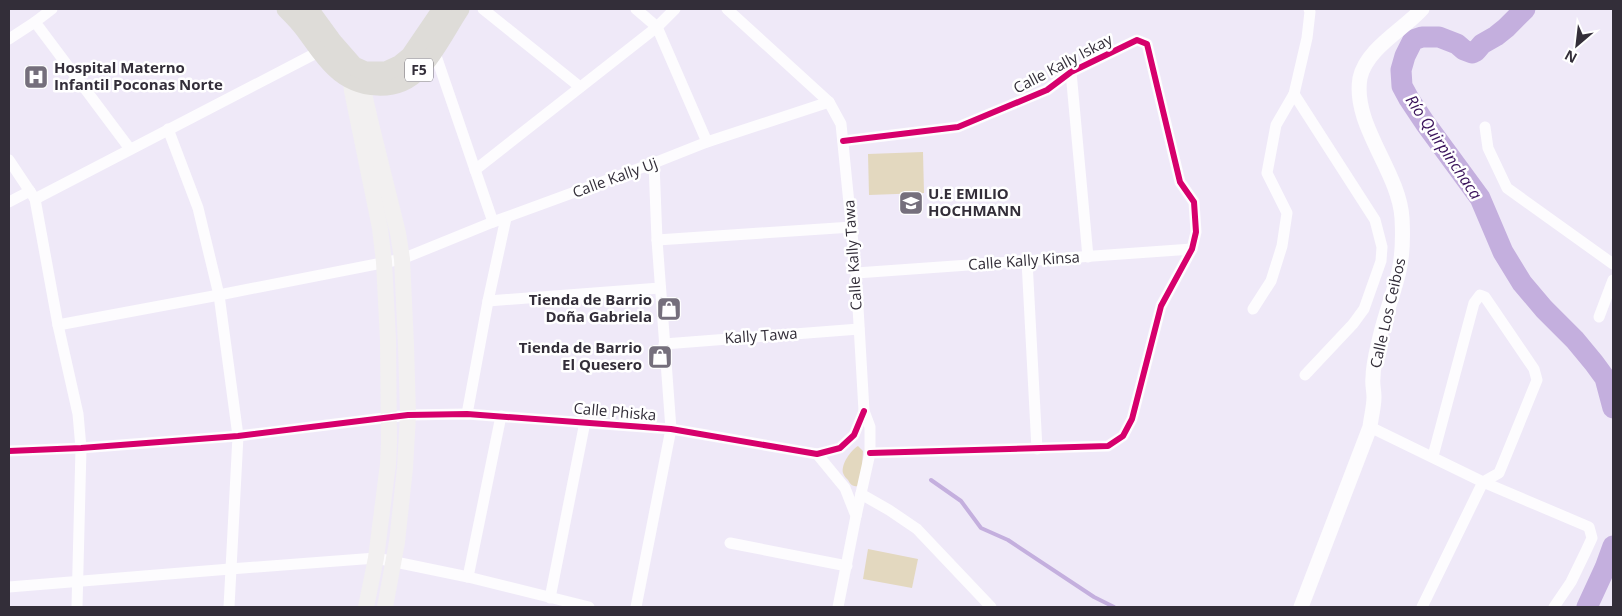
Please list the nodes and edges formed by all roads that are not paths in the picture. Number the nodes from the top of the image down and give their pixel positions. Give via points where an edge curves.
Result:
1 (52, 9) edge
2 (286, 9) edge
3 (309, 9) edge
4 (442, 9) edge
5 (460, 9) edge
6 (483, 9) edge
7 (636, 9) edge
8 (675, 9) edge
9 (727, 9) edge
10 (1309, 9) edge
11 (1422, 9) edge
12 (35, 22) junction
13 (657, 27) junction
14 (9, 39) edge
15 (327, 46) junction
16 (427, 46) junction
17 (1071, 72) junction
18 (358, 75) junction
19 (580, 87) junction
20 (1294, 94) junction
21 (829, 102) junction
22 (1485, 127) dead end
23 (168, 129) junction
24 (843, 141) junction
25 (707, 142) junction
26 (130, 149) junction
27 (9, 160) edge
28 (654, 163) junction
29 (475, 170) junction
30 (33, 195) junction
31 (9, 202) edge
32 (506, 218) junction
33 (493, 222) junction
34 (852, 227) junction
35 (657, 240) junction
36 (1192, 249) junction
37 (1088, 256) junction
38 (402, 259) junction
39 (1027, 261) junction
40 (384, 262) junction
41 (1613, 264) edge
42 (856, 273) junction
43 (1613, 280) edge
44 (660, 288) junction
45 (219, 296) junction
46 (488, 301) junction
47 (1253, 309) dead end
48 (1599, 318) dead end
49 (58, 325) junction
50 (858, 329) junction
51 (664, 344) junction
52 (1305, 375) dead end
53 (864, 411) junction
54 (467, 414) junction
55 (408, 415) junction
56 (501, 416) junction
57 (389, 417) junction
58 (585, 422) junction
59 (1370, 427) junction
60 (670, 429) junction
61 (238, 436) junction
62 (81, 448) junction
63 (1037, 449) junction
64 (9, 451) edge
65 (870, 453) junction
66 (817, 454) junction
67 (1433, 456) junction
68 (1483, 482) junction
69 (861, 494) junction
70 (856, 516) junction
71 (730, 543) dead end
72 (376, 558) junction
73 (394, 561) junction
74 (847, 566) junction
75 (230, 569) junction
76 (468, 577) junction
77 (77, 581) junction
78 (9, 587) edge
79 (550, 598) junction
80 (77, 607) edge
81 (229, 607) edge
82 (366, 607) edge
83 (385, 607) edge
84 (589, 607) edge
85 (636, 607) edge
86 (838, 607) edge
87 (991, 607) edge
88 (1301, 607) edge
89 (1422, 607) edge
90 (1554, 607) edge

1 - 12 street
2 - 15 highway
3 - 15 highway
4 - 16 highway, F5
5 - 16 highway, F5
6 - 19 street
7 - 13 street
8 - 13 street
9 - 21 street
10 - 20 street via 1307,38
11 - 59 street, Calle Los Ceibos via 1373,54 1365,64 1359,87 1365,119 1396,190 1402,215 1403,243 1374,369
12 - 14 street
12 - 26 street
13 - 19 street
13 - 25 street
15 - 18 highway via 333,66 343,75
15 - 23 street
16 - 18 highway, F5 via 386,71
16 - 29 street
17 - 24 street, Calle Kally Iskay via 1047,90 958,128
17 - 36 street, Calle Kally Iskay via 1137,40 1147,44 1180,182 1194,202 1196,232
17 - 37 street
18 - 38 main road
18 - 40 main road via 361,139
19 - 29 street
20 - 47 street via 1276,125 1267,173 1287,212 1282,246 1271,281
20 - 52 street via 1375,220 1382,247 1381,261 1364,309
21 - 24 street, Calle Kally Tawa via 840,124
21 - 25 street, Calle Kally Uj
22 - 41 street via 1488,148 1507,188
23 - 26 street
23 - 45 street via 198,208
24 - 34 street, Calle Kally Tawa
25 - 28 street, Calle Kally Uj
26 - 30 street
27 - 30 street
28 - 32 street, Calle Kally Uj
28 - 35 street
29 - 33 street
30 - 31 street
30 - 49 street
32 - 33 street, Calle Kally Uj
32 - 46 street
33 - 38 street, Calle Kally Uj
34 - 35 street
34 - 42 street, Calle Kally Tawa
35 - 44 street
36 - 37 street, Calle Kally Kinsa
36 - 63 street via 1161,306 1132,419 1123,436 1108,446
37 - 39 street, Calle Kally Kinsa
38 - 40 street, Calle Kally Uj
38 - 55 main road
39 - 42 street, Calle Kally Kinsa
39 - 63 street
40 - 45 street, Calle Kally Uj
40 - 57 main road
42 - 50 street, Calle Kally Tawa
43 - 48 street
44 - 46 street
44 - 51 street
45 - 49 street, Calle Kally Uj
45 - 61 street
46 - 54 street
49 - 62 street via 78,414
50 - 51 street, Kally Tawa
50 - 53 street, Calle Kally Tawa
51 - 60 street
53 - 65 street, Calle Kally Tawa via 870,426
53 - 66 street via 854,435 840,448
54 - 55 street, Calle Phiska
54 - 56 street, Calle Phiska
55 - 57 street, Calle Phiska
55 - 73 main road
56 - 58 street, Calle Phiska
56 - 76 street
57 - 61 street, Calle Phiska
57 - 72 main road via 388,464
58 - 60 street, Calle Phiska
58 - 79 street
59 - 67 street
59 - 88 street, Calle Los Ceibos
60 - 66 street, Calle Phiska
60 - 85 street
61 - 62 street, Calle Phiska
61 - 75 street
62 - 64 street, Calle Phiska
62 - 77 street
63 - 65 street
65 - 69 street, Calle Kally Tawa
66 - 70 street via 845,488
67 - 68 street
67 - 68 street via 1474,303 1480,296 1485,297 1534,369 1537,380 1499,474
68 - 89 street
68 - 90 street via 1590,528 1592,538 1571,582
69 - 70 street, Calle Kally Tawa
69 - 87 street via 917,529
70 - 74 street, Calle Kally Tawa
71 - 74 street
72 - 73 street
72 - 75 street
72 - 82 main road
73 - 76 street
73 - 83 main road
74 - 86 street, Calle Kally Tawa
75 - 77 street
75 - 81 street
76 - 79 street
77 - 78 street
77 - 80 street
79 - 84 street

